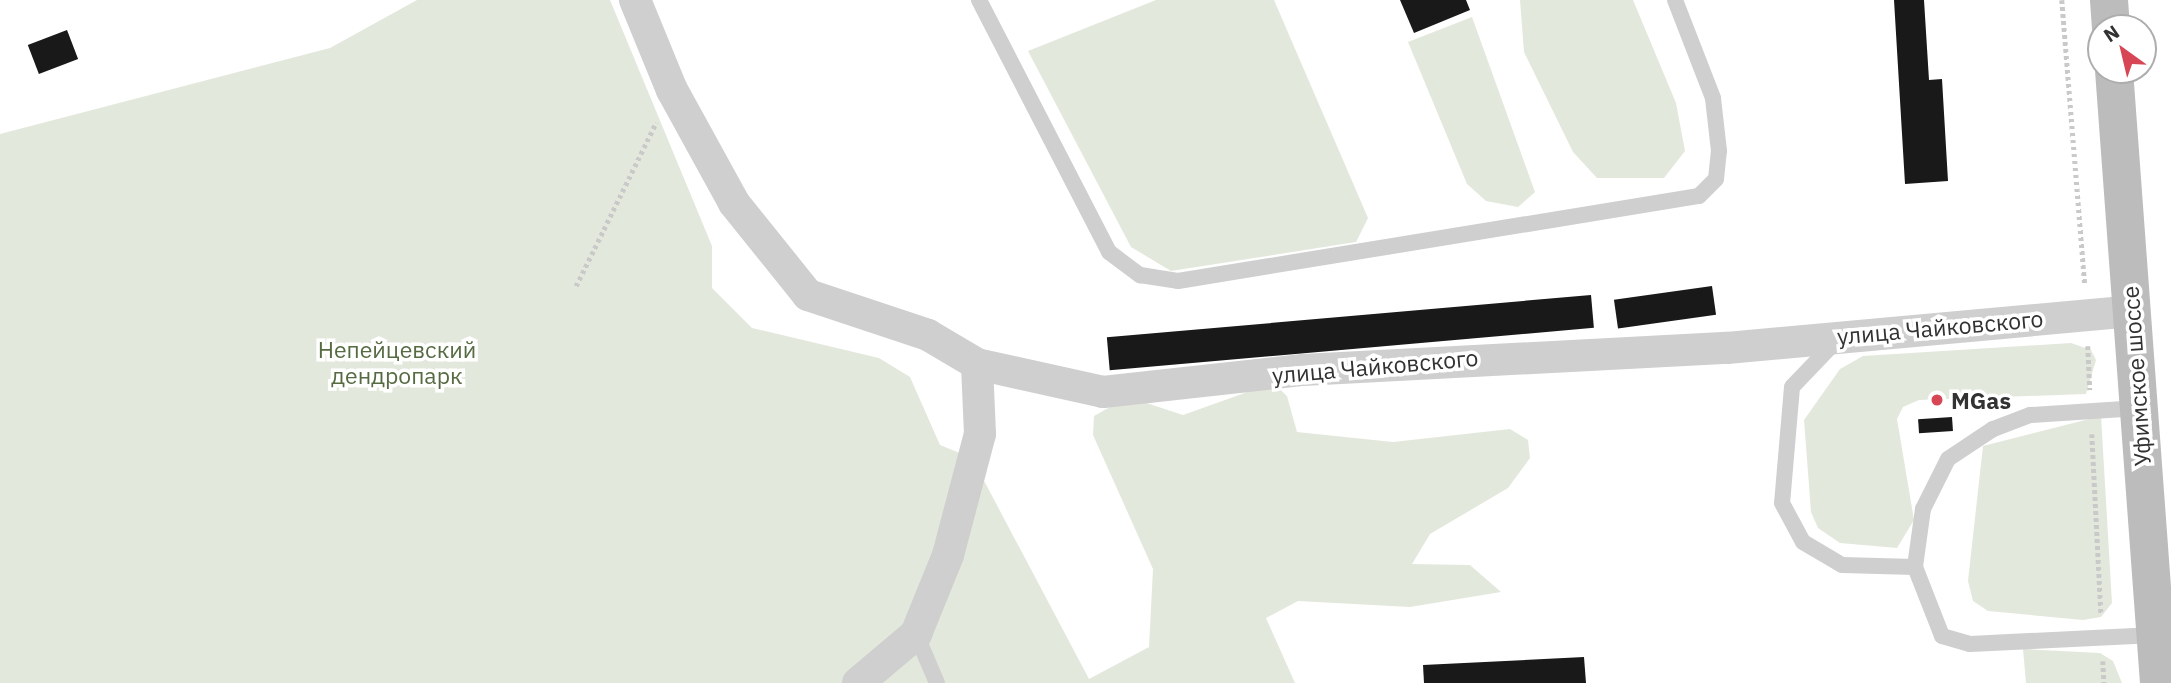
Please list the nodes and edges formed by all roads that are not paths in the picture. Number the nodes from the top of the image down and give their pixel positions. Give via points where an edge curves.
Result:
1 (635, 0) edge
2 (979, 0) edge
3 (1675, 0) edge
4 (2115, 84) edge
5 (2132, 311) junction
6 (1842, 335) junction
7 (977, 364) junction
8 (2139, 408) junction
9 (1915, 567) junction
10 (916, 634) junction
11 (2155, 635) junction
12 (858, 683) edge
13 (937, 683) edge
14 (2159, 683) edge

1 - 7 street, улица Чайковского via 672,90 734,203 808,295 928,335
2 - 3 lane via 1109,252 1140,275 1178,281 1699,196 1716,179 1719,151 1713,98
4 - 5 main road, Уфимское шоссе
5 - 6 street, улица Чайковского
5 - 8 main road, Уфимское шоссе
6 - 7 street, улица Чайковского via 1727,348 1303,370 1103,392
6 - 9 lane via 1792,387 1783,503 1803,542 1842,565
7 - 10 street via 979,434 948,555
8 - 9 lane via 2030,415 1993,429 1948,459 1923,509
8 - 11 main road, Уфимское шоссе
9 - 11 lane via 1942,636 1970,645
10 - 12 street
10 - 13 lane
11 - 14 main road, Уфимское шоссе

